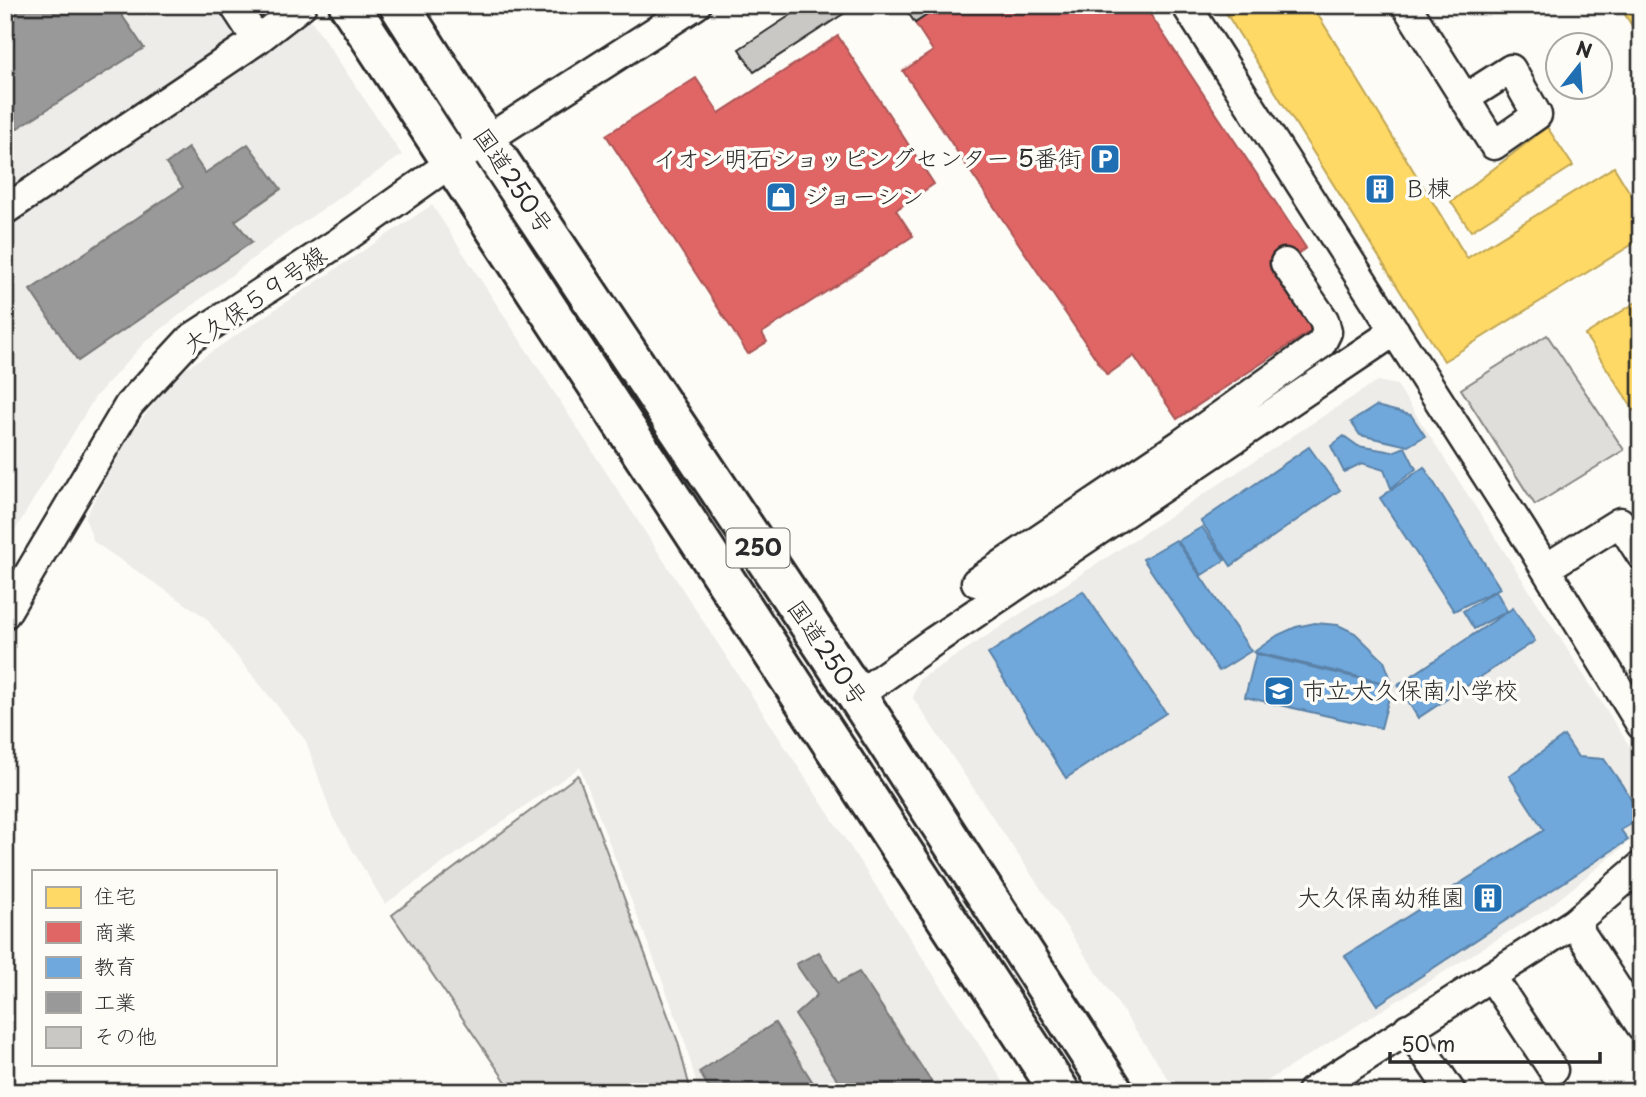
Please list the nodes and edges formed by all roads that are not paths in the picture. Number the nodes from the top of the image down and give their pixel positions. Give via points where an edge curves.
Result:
1 (234, 5) edge
2 (302, 5) edge
3 (349, 5) edge
4 (399, 5) edge
5 (696, 5) edge
6 (1186, 5) edge
7 (1406, 5) edge
8 (257, 40) junction
9 (1464, 99) dead end
10 (486, 141) junction
11 (452, 162) junction
12 (5, 210) edge
13 (1285, 262) dead end
14 (1395, 331) junction
15 (1641, 555) edge
16 (1546, 568) junction
17 (976, 582) dead end
18 (5, 614) edge
19 (857, 696) junction
20 (1641, 725) edge
21 (1641, 866) edge
22 (1574, 923) junction
23 (1491, 976) junction
24 (1641, 1026) edge
25 (1408, 1028) junction
26 (1553, 1070) dead end
27 (1060, 1092) edge
28 (1114, 1092) edge
29 (1311, 1092) edge
30 (1451, 1092) edge

1 - 8 street
2 - 8 street
3 - 11 highway, 国道250号 / 250
4 - 10 highway, 国道250号 / 250
5 - 10 street, 大久保５９号線
6 - 14 street
7 - 9 street
8 - 12 street
10 - 11 street, 大久保５９号線
10 - 19 highway, 国道250号 / 250
11 - 18 street, 大久保５９号線 via 190,339 129,405
11 - 27 highway, 国道250号 / 250
13 - 17 street via 1324,320 1321,344
14 - 16 street
14 - 19 street
15 - 16 street via 1620,522
16 - 20 street
19 - 28 highway, 国道250号 / 250
21 - 22 street
22 - 23 street
22 - 24 street
23 - 25 street
23 - 26 street
25 - 29 street
25 - 30 street

